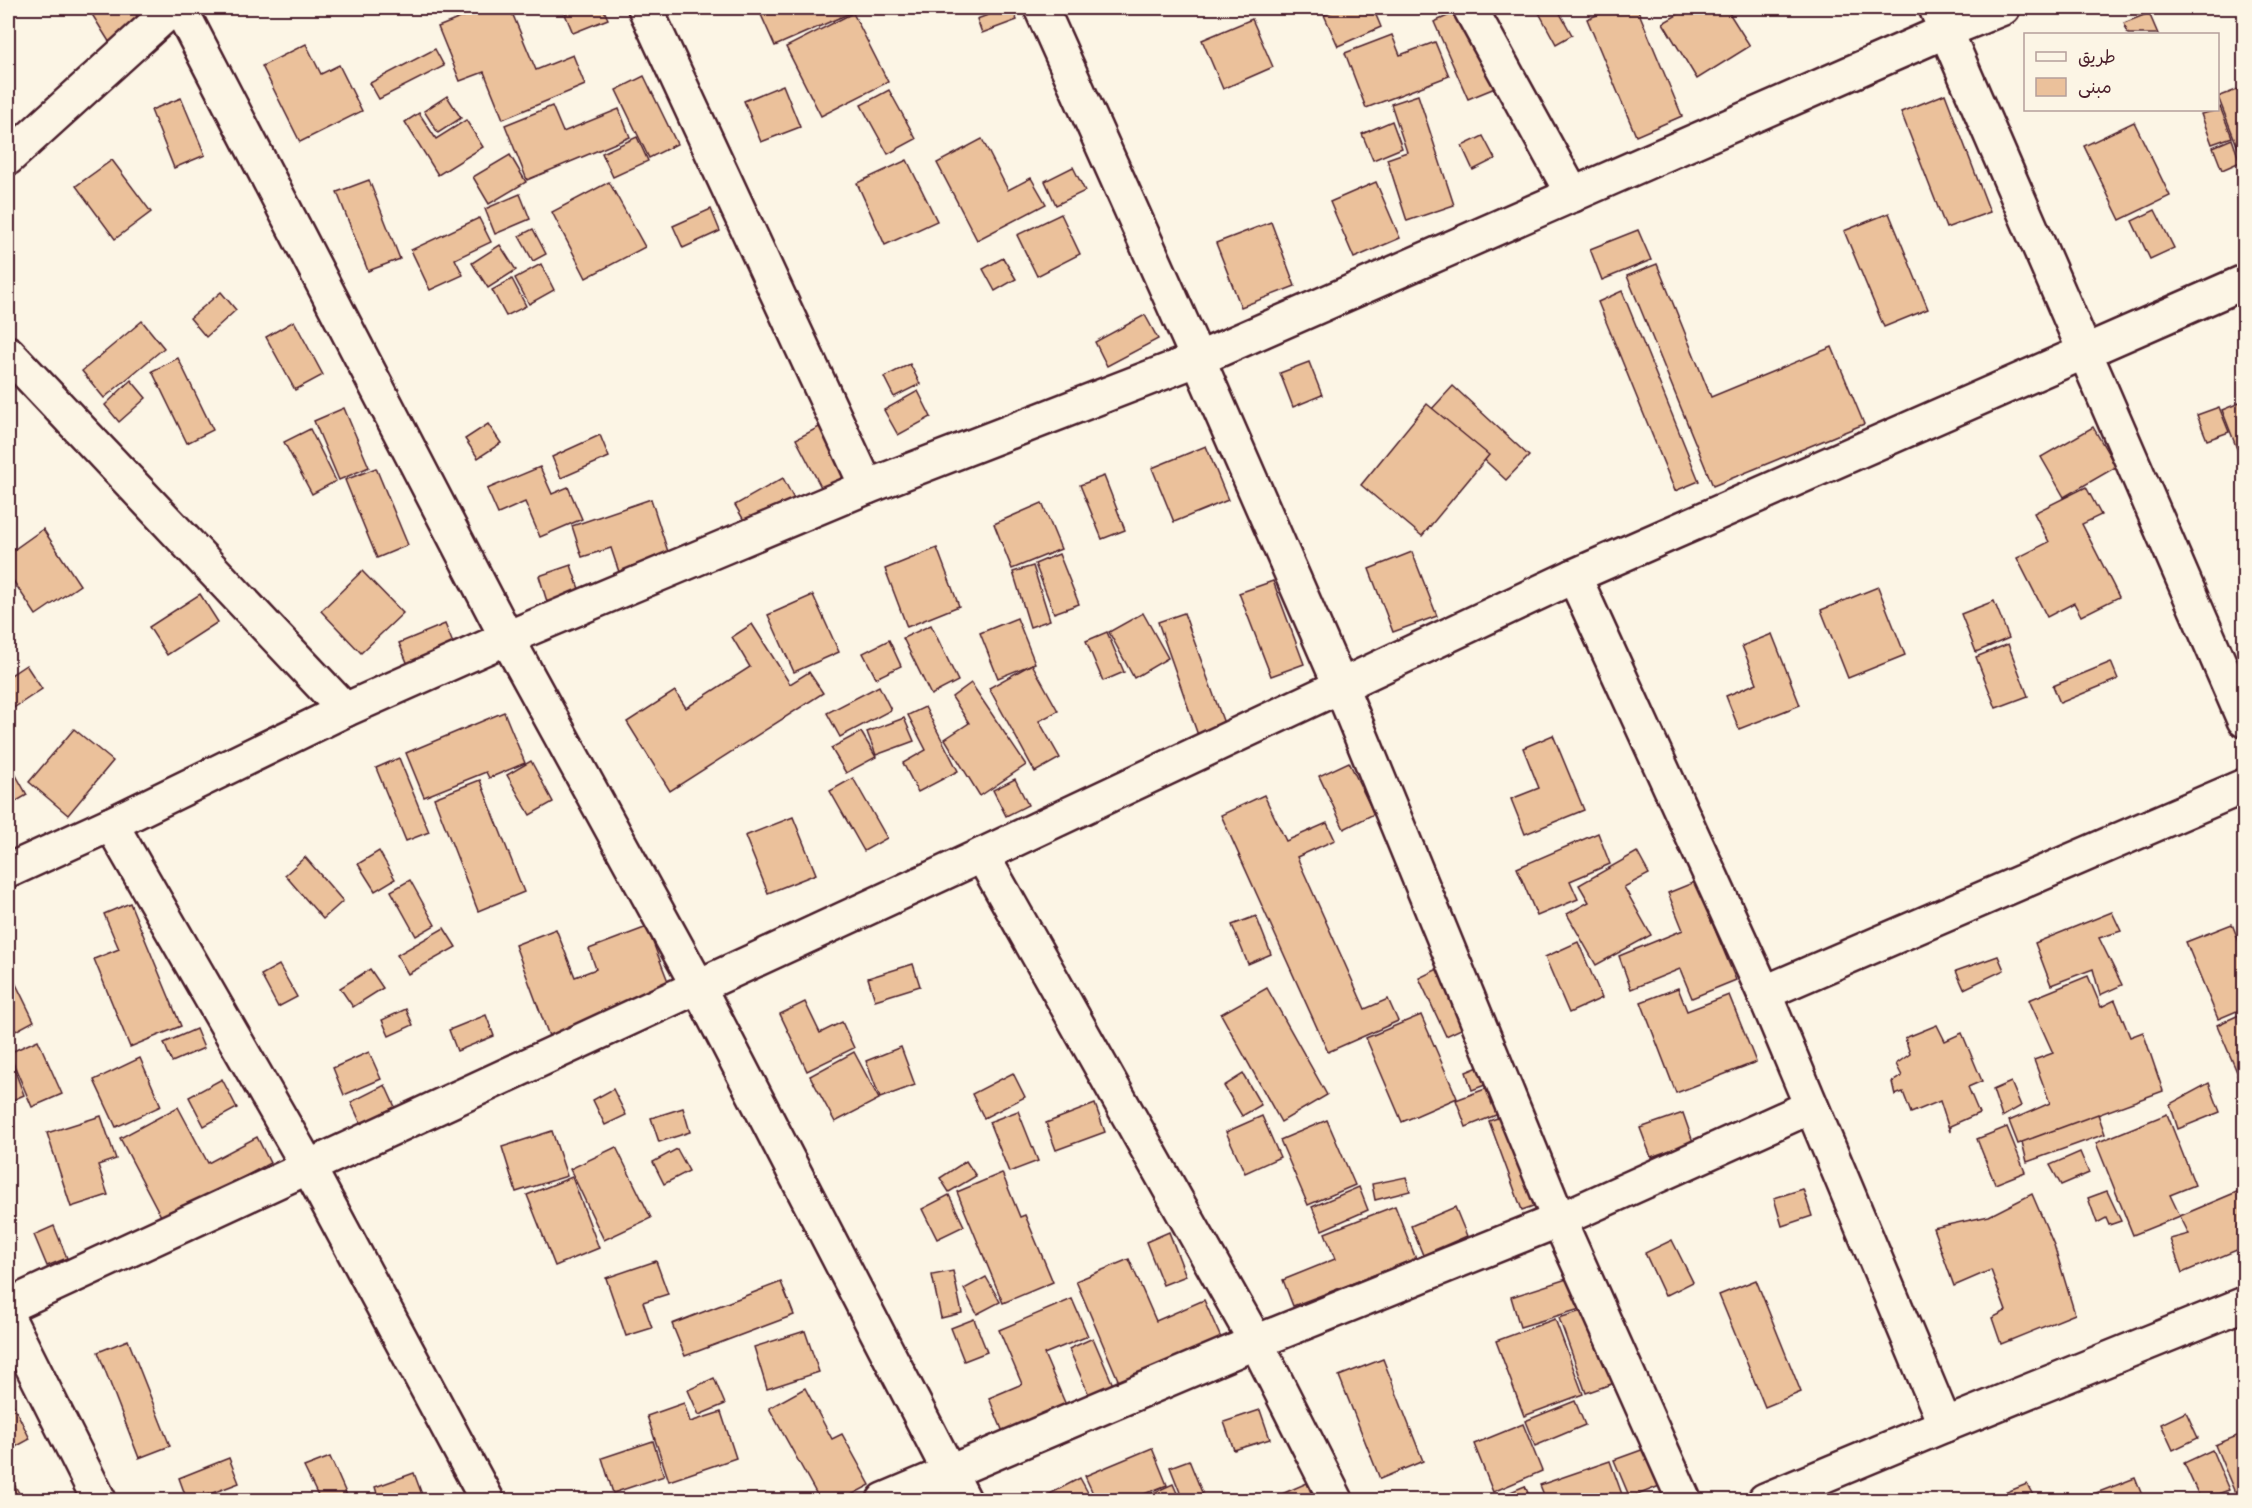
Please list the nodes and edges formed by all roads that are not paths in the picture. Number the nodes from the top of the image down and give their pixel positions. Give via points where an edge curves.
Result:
1 (173, 8) edge
2 (180, 8) edge
3 (645, 8) edge
4 (1041, 8) edge
5 (1470, 8) edge
6 (2003, 8) edge
7 (1941, 19) edge
8 (8, 158) edge
9 (1573, 195) junction
10 (2244, 282) edge
11 (8, 353) edge
12 (2085, 354) junction
13 (1198, 359) junction
14 (867, 487) junction
15 (1574, 576) junction
16 (507, 638) junction
17 (1341, 687) junction
18 (345, 710) junction
19 (2244, 720) edge
20 (2244, 786) edge
21 (111, 824) junction
22 (982, 855) junction
23 (8, 871) edge
24 (698, 986) junction
25 (1764, 993) junction
26 (1810, 1107) junction
27 (309, 1168) junction
28 (1559, 1220) junction
29 (2244, 1304) edge
30 (8, 1306) edge
31 (8, 1318) edge
32 (1256, 1342) junction
33 (1945, 1425) junction
34 (957, 1487) edge
35 (99, 1500) edge
36 (487, 1500) edge
37 (884, 1500) edge
38 (1336, 1500) edge
39 (1684, 1500) edge
40 (1765, 1500) edge

1 - 8 street
2 - 16 street
3 - 14 street
4 - 13 street
5 - 9 street
6 - 7 street
7 - 9 street
7 - 12 street
9 - 13 street
10 - 12 street
11 - 18 street
12 - 15 street
12 - 19 street
13 - 14 street
13 - 17 street
14 - 16 street
15 - 17 street
15 - 25 street
16 - 18 street
16 - 24 street
17 - 22 street
17 - 28 street
18 - 21 street
20 - 25 street
21 - 23 street
21 - 27 street
22 - 24 street
22 - 32 street
24 - 27 street
24 - 34 street
25 - 26 street
26 - 28 street
26 - 33 street
27 - 30 street
27 - 36 street
28 - 32 street
28 - 39 street
29 - 33 street
31 - 35 street
32 - 34 street
32 - 38 street
33 - 40 street
34 - 37 street

